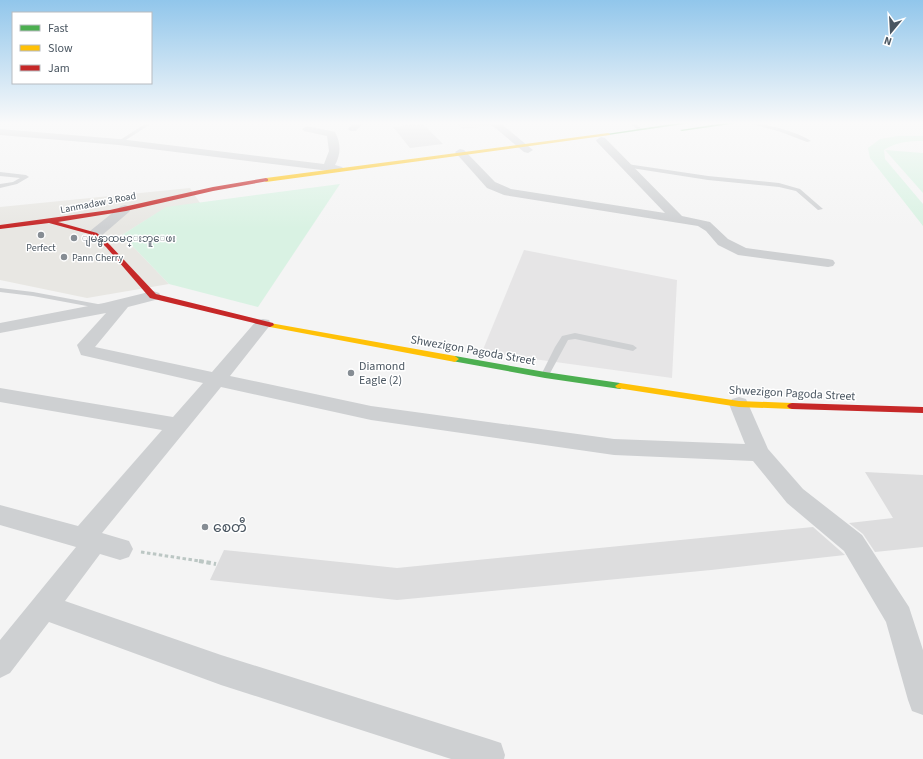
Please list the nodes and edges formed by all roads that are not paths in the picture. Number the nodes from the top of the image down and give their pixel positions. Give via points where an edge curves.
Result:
1 (246, 157) edge
2 (334, 157) edge
3 (439, 157) edge
4 (447, 157) edge
5 (465, 157) edge
6 (618, 157) edge
7 (627, 166) junction
8 (333, 168) junction
9 (0, 174) edge
10 (0, 186) edge
11 (199, 193) junction
12 (125, 209) junction
13 (820, 209) dead end
14 (677, 218) junction
15 (51, 222) junction
16 (0, 227) edge
17 (95, 234) junction
18 (828, 264) dead end
19 (0, 290) edge
20 (153, 296) junction
21 (123, 303) junction
22 (104, 308) junction
23 (264, 324) junction
24 (0, 328) edge
25 (632, 348) dead end
26 (545, 376) junction
27 (216, 380) junction
28 (4, 399) edge
29 (739, 404) junction
30 (923, 410) edge
31 (178, 426) junction
32 (759, 453) junction
33 (0, 515) edge
34 (89, 540) junction
35 (120, 548) road end
36 (44, 607) junction
37 (0, 663) edge
38 (923, 700) edge
39 (489, 755) dead end

1 - 8 street
2 - 8 street
3 - 8 main road, Lanmadaw 3 Road
4 - 11 main road, Lanmadaw 3 Road
5 - 14 street via 491,185 508,192
6 - 7 street
7 - 13 lane via 708,178 779,184 798,190
7 - 14 street
8 - 11 main road, Lanmadaw 3 Road via 228,185
9 - 10 lane via 26,177 15,183
11 - 12 main road, Lanmadaw 3 Road
12 - 15 main road, Lanmadaw 3 Road
12 - 17 street
14 - 18 street via 710,227 721,241 743,252
15 - 16 main road, Lanmadaw 3 Road
15 - 17 main road
17 - 20 main road
19 - 22 lane
20 - 21 street
20 - 23 main road, Shwezigon Pagoda Street
21 - 22 street
21 - 27 street via 86,345 87,351
22 - 24 street
23 - 26 main road, Shwezigon Pagoda Street
23 - 27 street
25 - 26 lane via 576,336 565,338
26 - 29 main road, Shwezigon Pagoda Street
27 - 31 street
27 - 32 street via 371,413 614,447
28 - 31 street
29 - 30 main road, Shwezigon Pagoda Street
29 - 32 street
31 - 34 street
32 - 38 street via 795,496 852,543 899,617
33 - 34 street
34 - 35 street
34 - 36 street
36 - 37 street
36 - 39 street via 221,670

